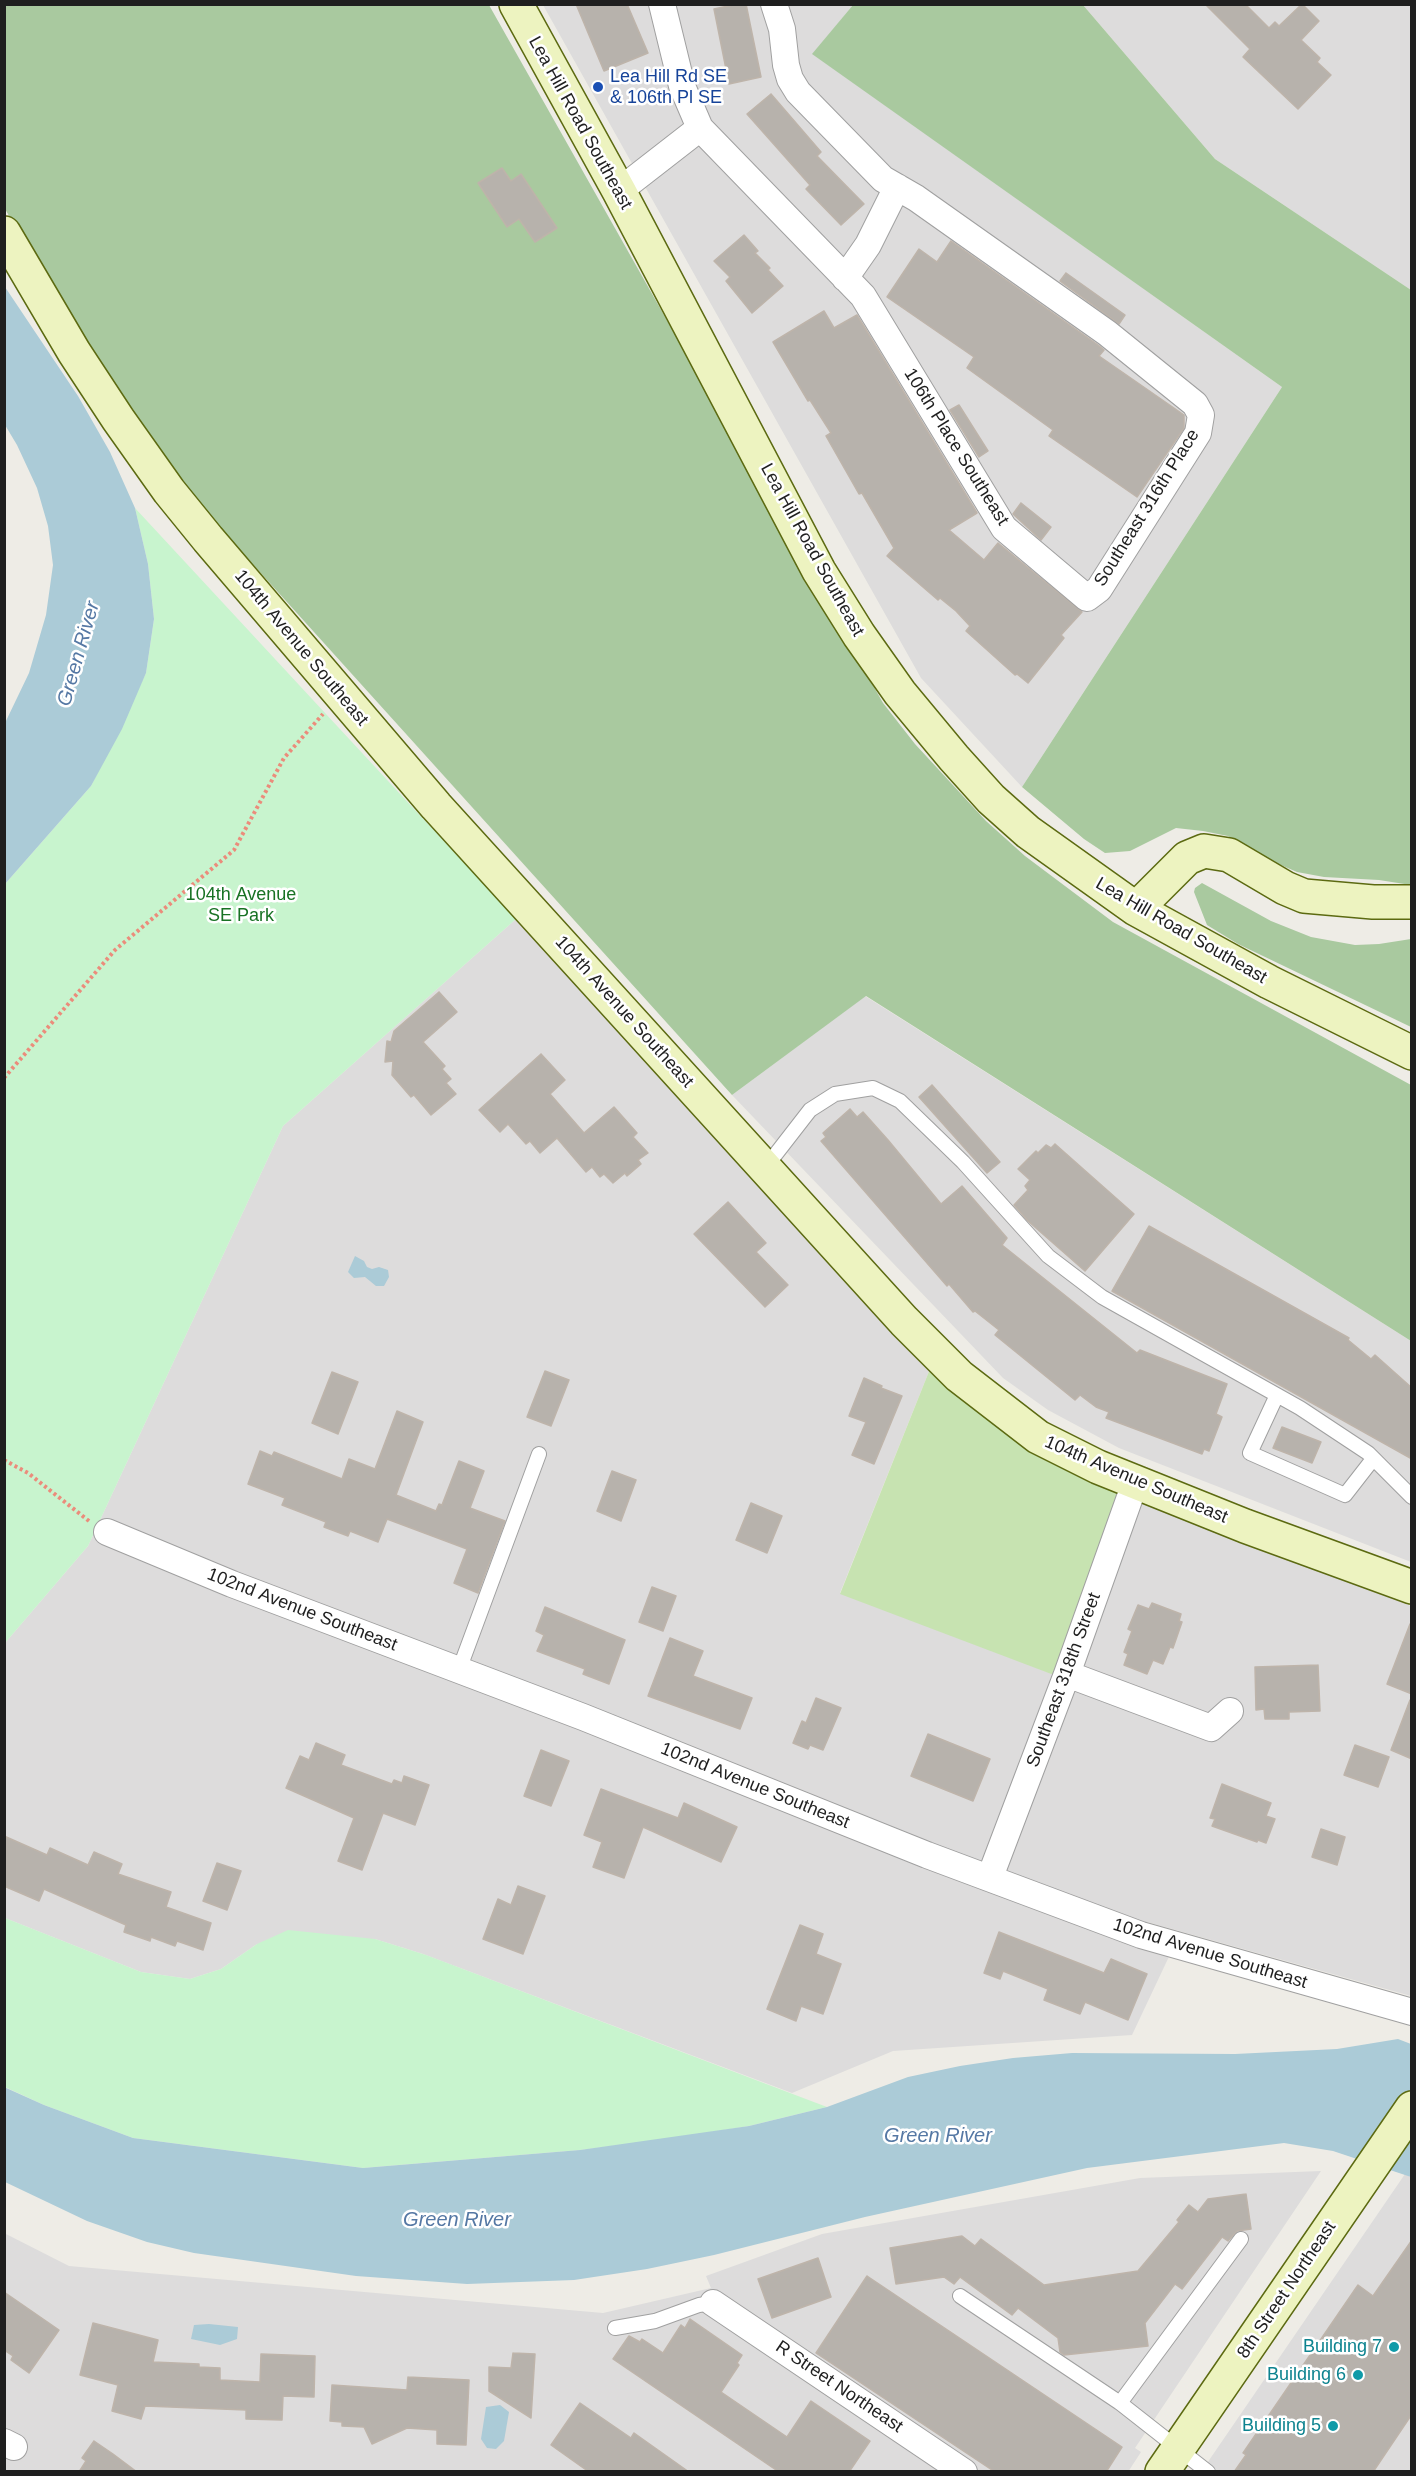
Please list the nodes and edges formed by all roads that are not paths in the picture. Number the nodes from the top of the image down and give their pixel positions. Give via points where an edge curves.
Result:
1 (516, 4) edge
2 (662, 4) edge
3 (774, 4) edge
4 (700, 128) junction
5 (897, 187) junction
6 (618, 191) junction
7 (4, 233) edge
8 (845, 278) junction
9 (1087, 598) joint
10 (1412, 902) edge
11 (1136, 909) junction
12 (1412, 1053) edge
13 (765, 1168) junction
14 (1276, 1395) junction
15 (539, 1454) dead end
16 (1373, 1459) junction
17 (1135, 1483) junction
18 (1412, 1497) edge
19 (107, 1532) road end
20 (1412, 1587) edge
21 (459, 1670) junction
22 (1067, 1674) junction
23 (1230, 1711) dead end
24 (990, 1877) junction
25 (1412, 2012) edge
26 (1412, 2108) edge
27 (1241, 2239) dead end
28 (960, 2296) dead end
29 (713, 2303) joint
30 (615, 2328) dead end
31 (1120, 2403) junction
32 (1170, 2460) edge
33 (964, 2472) edge
34 (1208, 2472) edge

1 - 6 street, Lea Hill Road Southeast
2 - 4 street, 106th Place Southeast via 682,86
3 - 5 street via 790,79 798,92 883,179
4 - 6 street
4 - 8 street, 106th Place Southeast
5 - 8 street via 868,245
5 - 9 street, Southeast 316th Place via 1107,333 1196,404 1201,415 1198,432 1099,589
6 - 11 street, Lea Hill Road Southeast via 819,571 900,693 991,799 1028,832
7 - 13 street, 104th Avenue Southeast via 74,352 169,491 436,806
8 - 9 street, 106th Place Southeast via 863,296 1004,528
10 - 11 street via 1304,896 1229,855 1204,851 1186,858
11 - 12 street, Lea Hill Road Southeast via 1260,978
13 - 14 lane via 810,1110 835,1094 873,1088 900,1101 963,1162 1048,1256 1102,1297
13 - 17 street, 104th Avenue Southeast via 959,1376 1038,1437
14 - 16 lane
14 - 16 lane via 1250,1453 1345,1495
15 - 21 lane
16 - 18 lane
17 - 20 street, 104th Avenue Southeast
17 - 22 street, Southeast 318th Street
19 - 21 street, 102nd Avenue Southeast
21 - 24 street, 102nd Avenue Southeast
22 - 23 street via 1210,1728
22 - 24 street, Southeast 318th Street
24 - 25 street, 102nd Avenue Southeast via 1154,1940
26 - 32 street, 8th Street Northeast
27 - 31 lane
28 - 31 lane
29 - 30 lane via 655,2321
29 - 33 street, R Street Northeast
31 - 32 lane
32 - 34 lane

